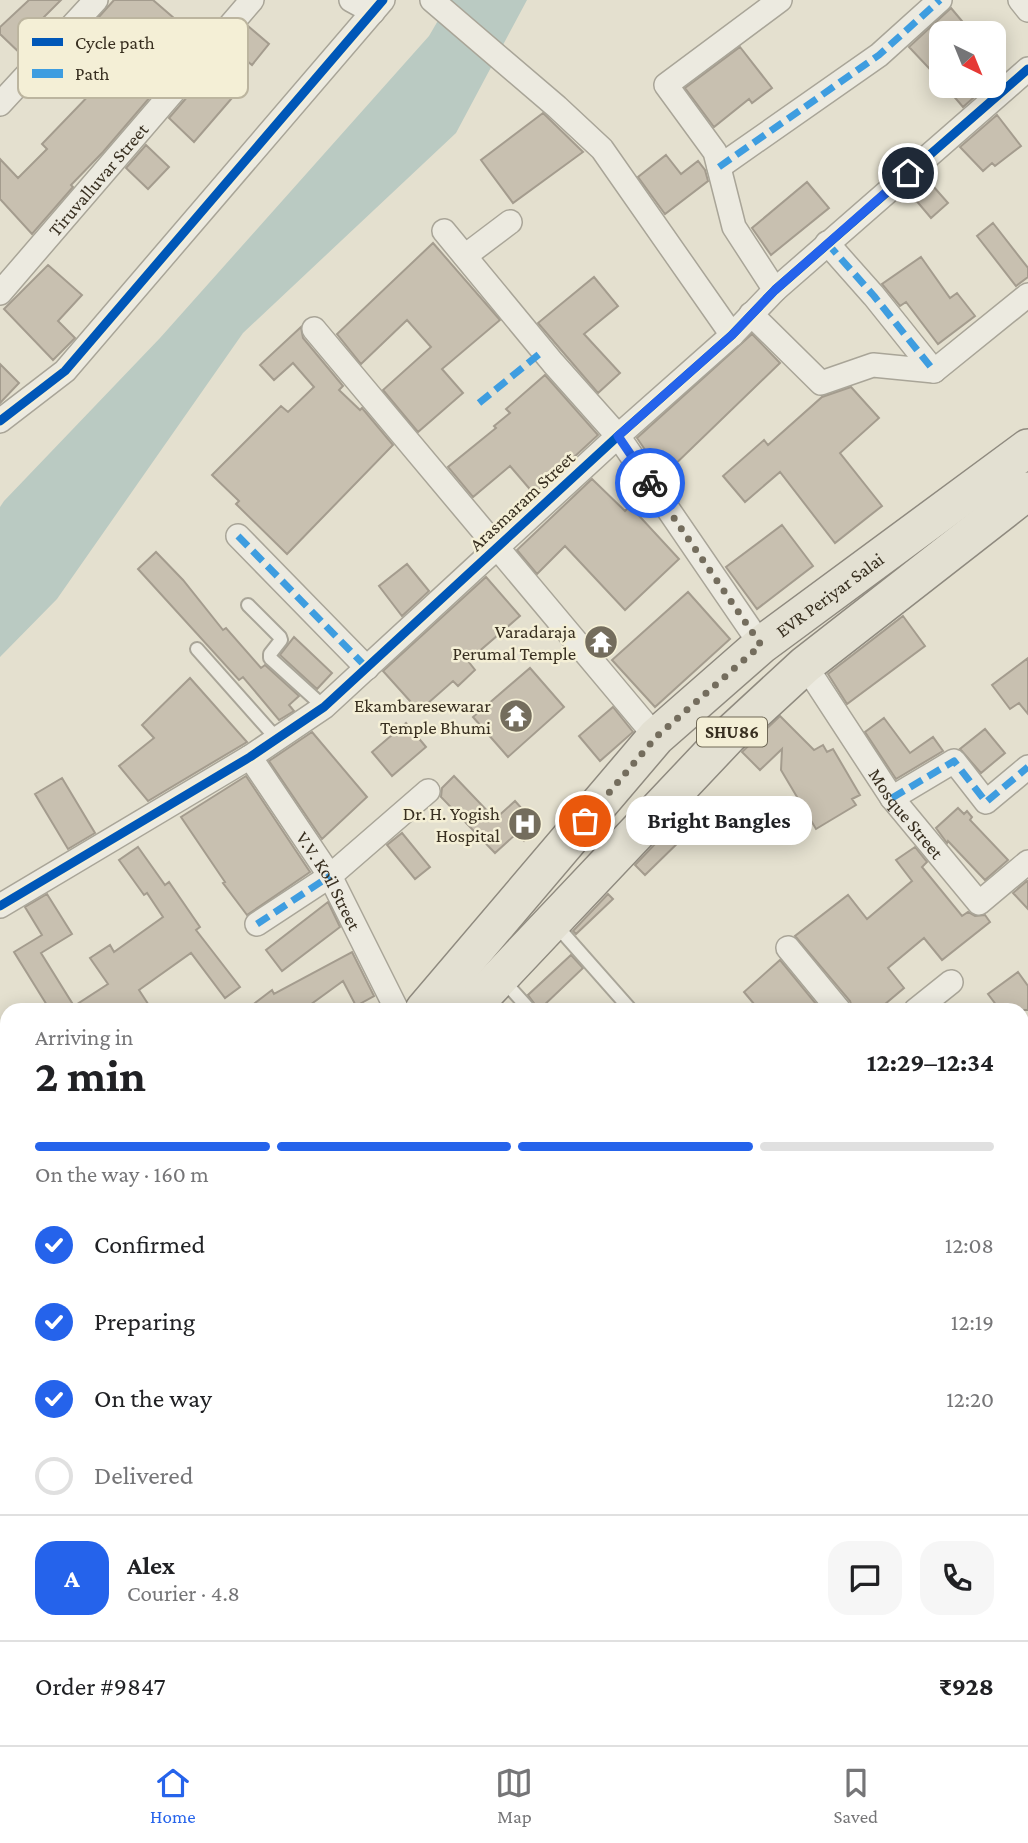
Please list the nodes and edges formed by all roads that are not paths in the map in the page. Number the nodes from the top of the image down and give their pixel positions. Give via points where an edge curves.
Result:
1 (96, 0) edge
2 (252, 0) edge
3 (351, 0) edge
4 (432, 0) edge
5 (780, 0) edge
6 (940, 0) edge
7 (1020, 0) edge
8 (378, 6) edge
9 (1028, 10) edge
10 (79, 18) edge
11 (237, 18) edge
12 (1028, 69) edge
13 (18, 84) edge
14 (168, 98) edge
15 (0, 104) edge
16 (719, 167) junction
17 (510, 222) dead end
18 (444, 231) dead end
19 (827, 243) junction
20 (465, 256) junction
21 (775, 290) junction
22 (0, 293) edge
23 (1028, 295) edge
24 (751, 314) junction
25 (314, 329) dead end
26 (732, 335) junction
27 (934, 371) junction
28 (0, 421) edge
29 (618, 436) junction
30 (1028, 448) edge
31 (1028, 491) edge
32 (238, 536) dead end
33 (497, 548) junction
34 (248, 606) dead end
35 (761, 645) junction
36 (197, 649) dead end
37 (805, 666) junction
38 (367, 668) junction
39 (324, 707) junction
40 (656, 737) junction
41 (277, 739) junction
42 (250, 757) junction
43 (1028, 767) edge
44 (428, 791) dead end
45 (892, 798) junction
46 (1028, 862) edge
47 (330, 876) junction
48 (0, 906) edge
49 (553, 921) junction
50 (257, 924) dead end
51 (788, 948) dead end
52 (500, 977) junction
53 (951, 982) dead end
54 (394, 1003) edge
55 (431, 1003) edge
56 (476, 1003) edge
57 (524, 1003) edge
58 (622, 1003) edge
59 (833, 1003) edge
60 (925, 1003) edge

1 - 10 street
2 - 11 street, Tiruvalluvar Street
3 - 8 street
4 - 26 street via 602,149
5 - 16 street via 666,85 715,152
6 - 16 street via 879,55
7 - 9 street
8 - 28 street via 65,371
12 - 19 street, Arasmaram Street
13 - 15 street
14 - 22 street, Tiruvalluvar Street
16 - 21 street via 734,227
17 - 20 street
18 - 20 street
19 - 21 street, Arasmaram Street
19 - 27 street
20 - 29 street
21 - 24 street, Arasmaram Street
23 - 27 street
24 - 26 street, Arasmaram Street
24 - 27 street via 821,383 873,365
25 - 33 street
26 - 29 street, Arasmaram Street
29 - 33 street, Arasmaram Street
29 - 35 street
30 - 35 main road, EVR Periyar Salai / SHU86
31 - 37 main road, EVR Periyar Salai / SHU86
32 - 38 street
33 - 38 street, Arasmaram Street
33 - 40 street
34 - 39 lane via 280,637 270,658
35 - 40 main road, EVR Periyar Salai / SHU86
36 - 41 lane
37 - 45 street, Mosque Street
37 - 49 main road, EVR Periyar Salai / SHU86 via 728,736
38 - 39 street, Arasmaram Street
39 - 41 street, Arasmaram Street
40 - 55 main road, EVR Periyar Salai / SHU86
41 - 42 street, Arasmaram Street
42 - 47 street, V.V. Koil Street
42 - 48 street, Arasmaram Street
43 - 45 street via 986,802 954,761
44 - 47 street
45 - 46 street, Mosque Street via 979,903
47 - 50 street
47 - 54 street, V.V. Koil Street
49 - 52 main road, EVR Periyar Salai / SHU86
49 - 58 lane
51 - 59 street
52 - 56 main road, EVR Periyar Salai / SHU86
52 - 57 lane
53 - 60 street

